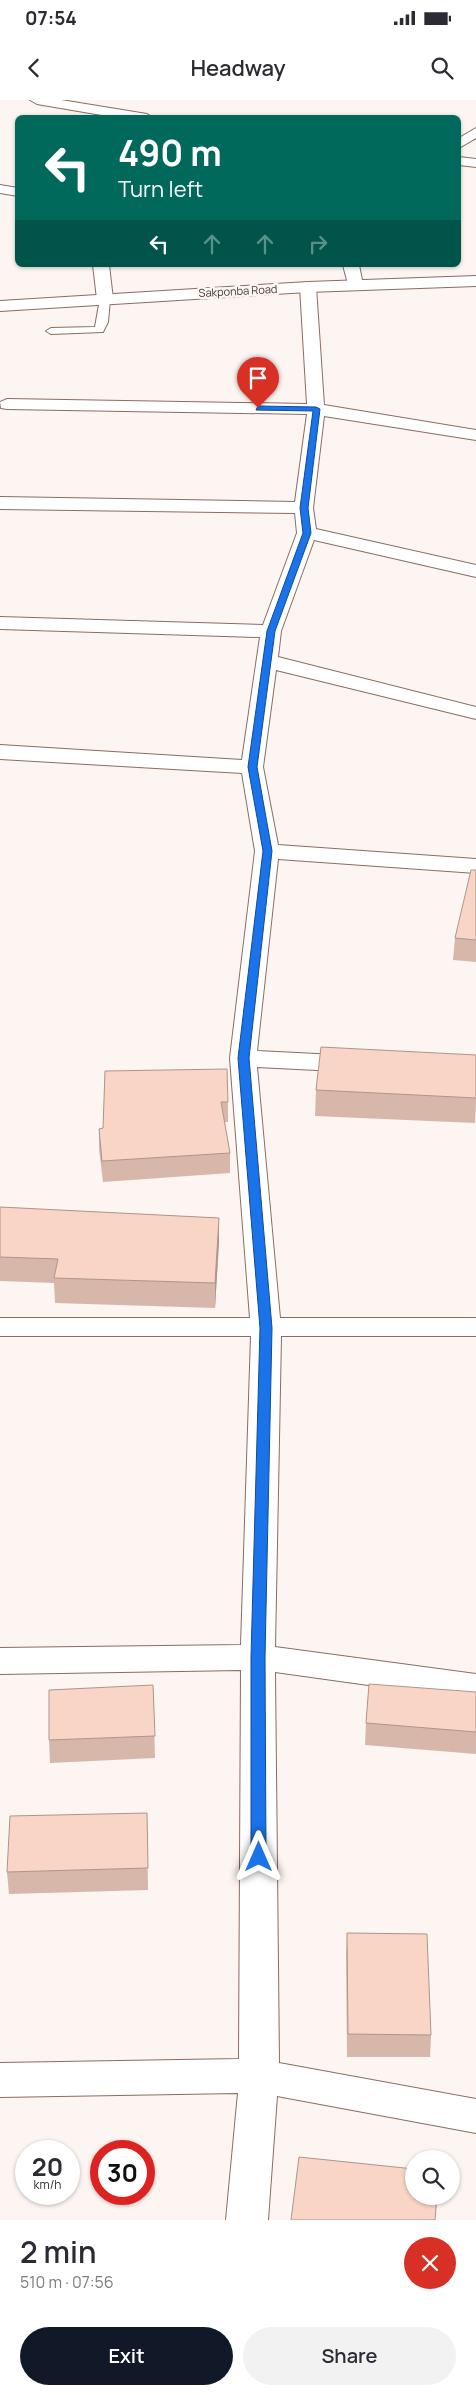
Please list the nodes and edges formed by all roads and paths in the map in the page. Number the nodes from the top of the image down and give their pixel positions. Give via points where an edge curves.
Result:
1 (37, 100) edge
2 (101, 100) edge
3 (84, 107) junction
4 (130, 115) edge
5 (476, 132) edge
6 (461, 143) edge
7 (461, 161) edge
8 (476, 163) edge
9 (0, 189) edge
10 (15, 192) edge
11 (101, 267) edge
12 (351, 267) edge
13 (476, 282) edge
14 (355, 285) junction
15 (308, 287) junction
16 (105, 299) junction
17 (0, 306) edge
18 (51, 331) dead end
19 (7, 404) dead end
20 (316, 409) junction
21 (476, 435) edge
22 (0, 503) edge
23 (305, 521) junction
24 (476, 571) edge
25 (0, 623) edge
26 (271, 631) junction
27 (267, 661) junction
28 (476, 713) edge
29 (0, 752) edge
30 (252, 767) junction
31 (267, 851) junction
32 (476, 866) edge
33 (243, 1058) junction
34 (379, 1065) edge
35 (0, 1327) edge
36 (476, 1327) edge
37 (266, 1328) junction
38 (258, 1657) junction
39 (0, 1661) edge
40 (476, 1687) edge
41 (259, 2076) junction
42 (0, 2080) edge
43 (476, 2116) edge
44 (247, 2220) edge

1 - 3 street
2 - 3 street
3 - 4 street
5 - 6 street
7 - 8 street
9 - 10 street
11 - 16 street
12 - 14 street
13 - 14 street, Sakponba Road
14 - 15 street, Sakponba Road
15 - 16 street, Sakponba Road
15 - 20 street
16 - 17 street, Sakponba Road
16 - 18 lane via 99,330
19 - 20 street
20 - 21 street
20 - 23 street
22 - 23 street
23 - 24 street
23 - 26 street
25 - 26 street
26 - 27 street
27 - 28 street
27 - 30 street
29 - 30 street
30 - 31 street
31 - 32 street
31 - 33 street
33 - 34 street
33 - 37 street
35 - 37 street
36 - 37 street
37 - 38 street
38 - 39 street
38 - 40 street
38 - 41 street
41 - 42 street
41 - 43 street
41 - 44 street

